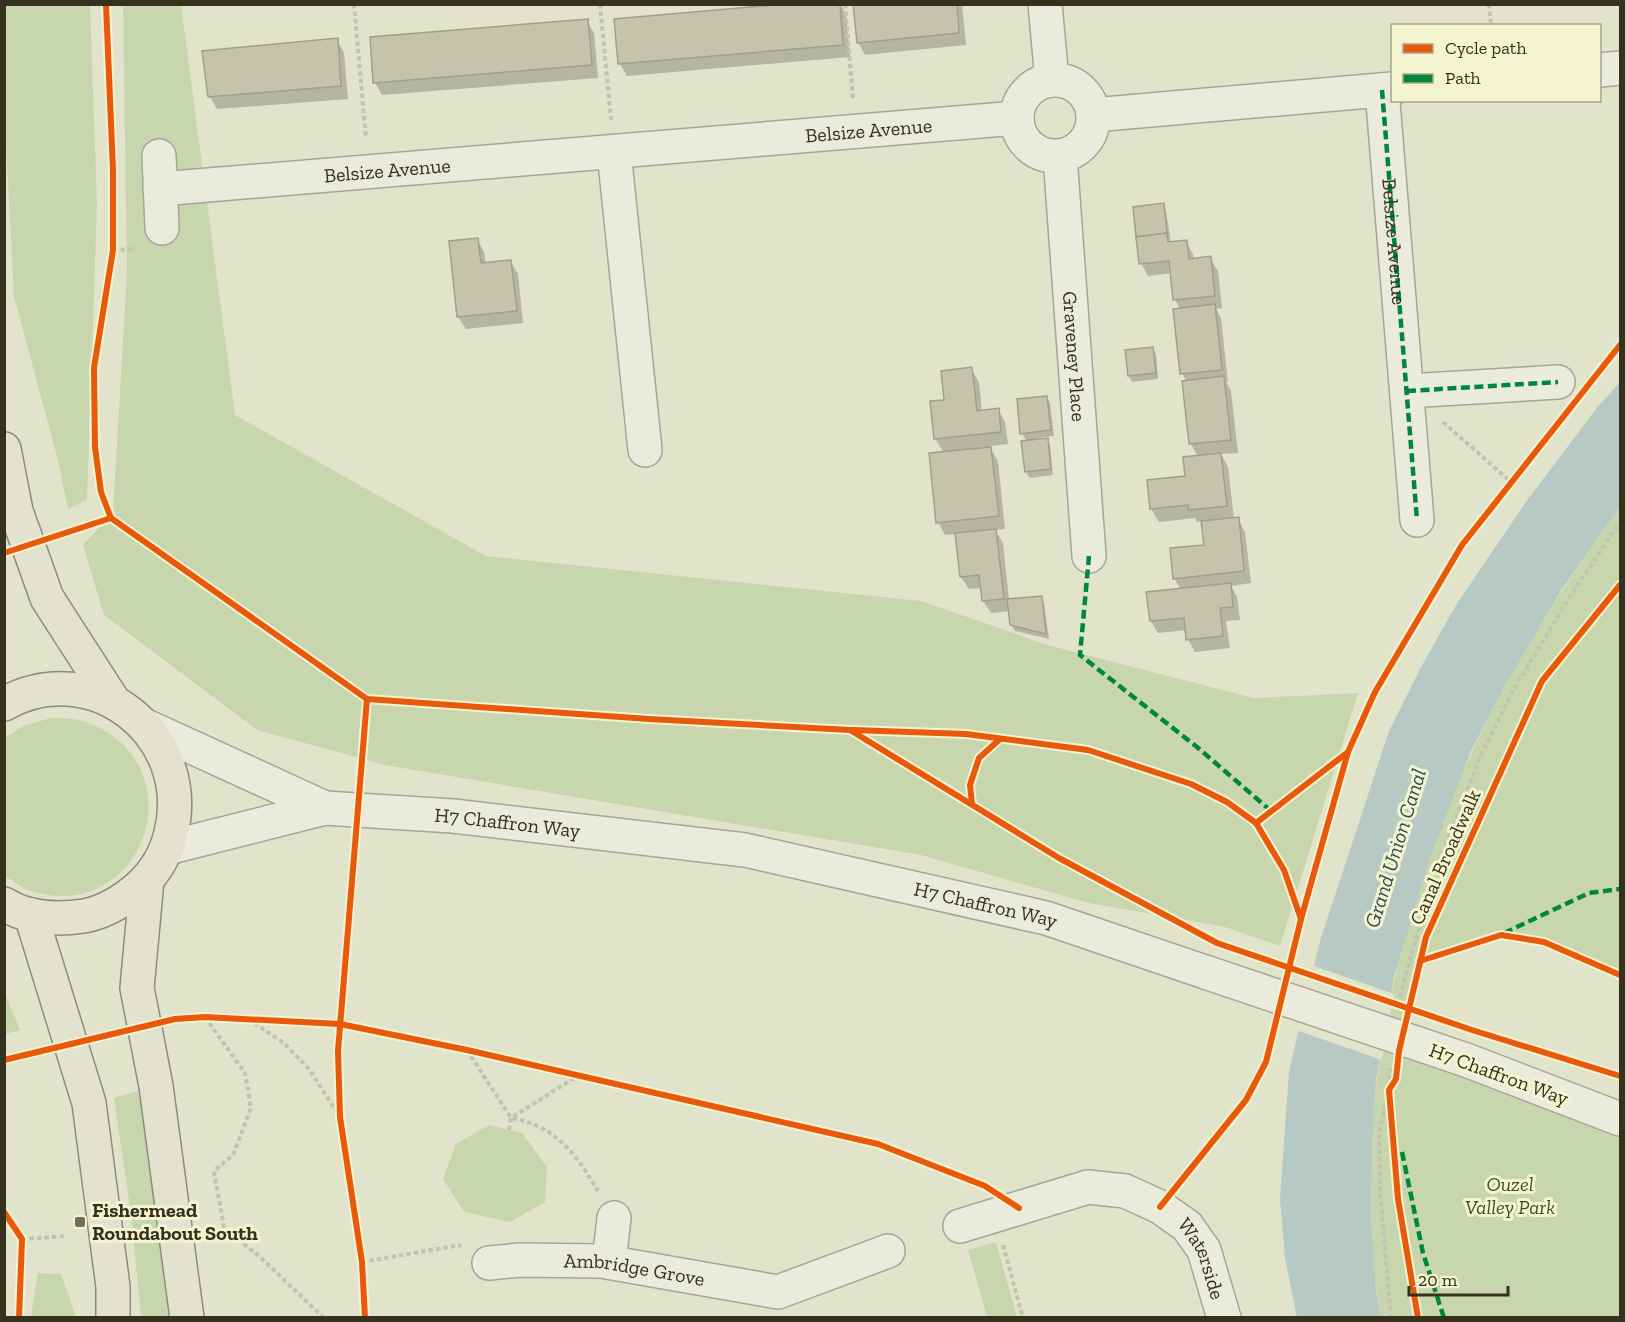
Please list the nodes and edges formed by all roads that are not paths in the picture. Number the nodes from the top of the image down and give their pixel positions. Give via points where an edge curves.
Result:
1 (1045, 4) edge
2 (1620, 68) edge
3 (1601, 70) edge
4 (1053, 80) junction
5 (1387, 90) edge
6 (1093, 115) junction
7 (1017, 118) junction
8 (614, 152) junction
9 (159, 156) dead end
10 (1060, 156) junction
11 (160, 189) junction
12 (162, 228) dead end
13 (1558, 382) dead end
14 (1407, 391) junction
15 (4, 449) edge
16 (645, 450) dead end
17 (1417, 520) dead end
18 (1089, 556) dead end
19 (114, 702) junction
20 (4, 704) edge
21 (146, 726) junction
22 (325, 808) junction
23 (167, 848) junction
24 (147, 880) junction
25 (18, 909) edge
26 (1620, 1119) edge
27 (614, 1218) road end
28 (960, 1226) dead end
29 (888, 1251) dead end
30 (609, 1262) junction
31 (489, 1263) dead end
32 (775, 1305) edge
33 (113, 1317) edge
34 (187, 1317) edge
35 (1224, 1317) edge

1 - 4 street
2 - 3 street
4 - 6 street via 1080,89
4 - 7 street via 1031,88 1023,96
5 - 6 street, Belsize Avenue
5 - 14 street, Belsize Avenue
6 - 10 street via 1088,137
7 - 8 street, Belsize Avenue
7 - 10 street via 1023,136 1035,150
8 - 11 street, Belsize Avenue
8 - 16 street
9 - 11 street
10 - 18 street, Graveney Place
11 - 12 street
13 - 14 street
14 - 17 street, Belsize Avenue
15 - 19 main road via 16,511 47,598
19 - 20 main road via 83,691 50,689 18,696
19 - 21 main road
21 - 22 street, H7 Chaffron Way
21 - 23 main road via 164,753 174,784 175,816
22 - 23 street, H7 Chaffron Way
22 - 26 street, H7 Chaffron Way, bridge via 453,816 745,850 1046,918 1466,1060
23 - 24 main road
24 - 25 main road via 123,901 94,914 63,919
24 - 34 main road via 137,988 156,1086
25 - 33 main road via 62,1010 89,1103 113,1287
27 - 30 street
28 - 35 street, Waterside via 1088,1187 1125,1191 1160,1207 1187,1226 1204,1250
29 - 32 street, Ambridge Grove
30 - 31 street, Ambridge Grove
30 - 32 street, Ambridge Grove

